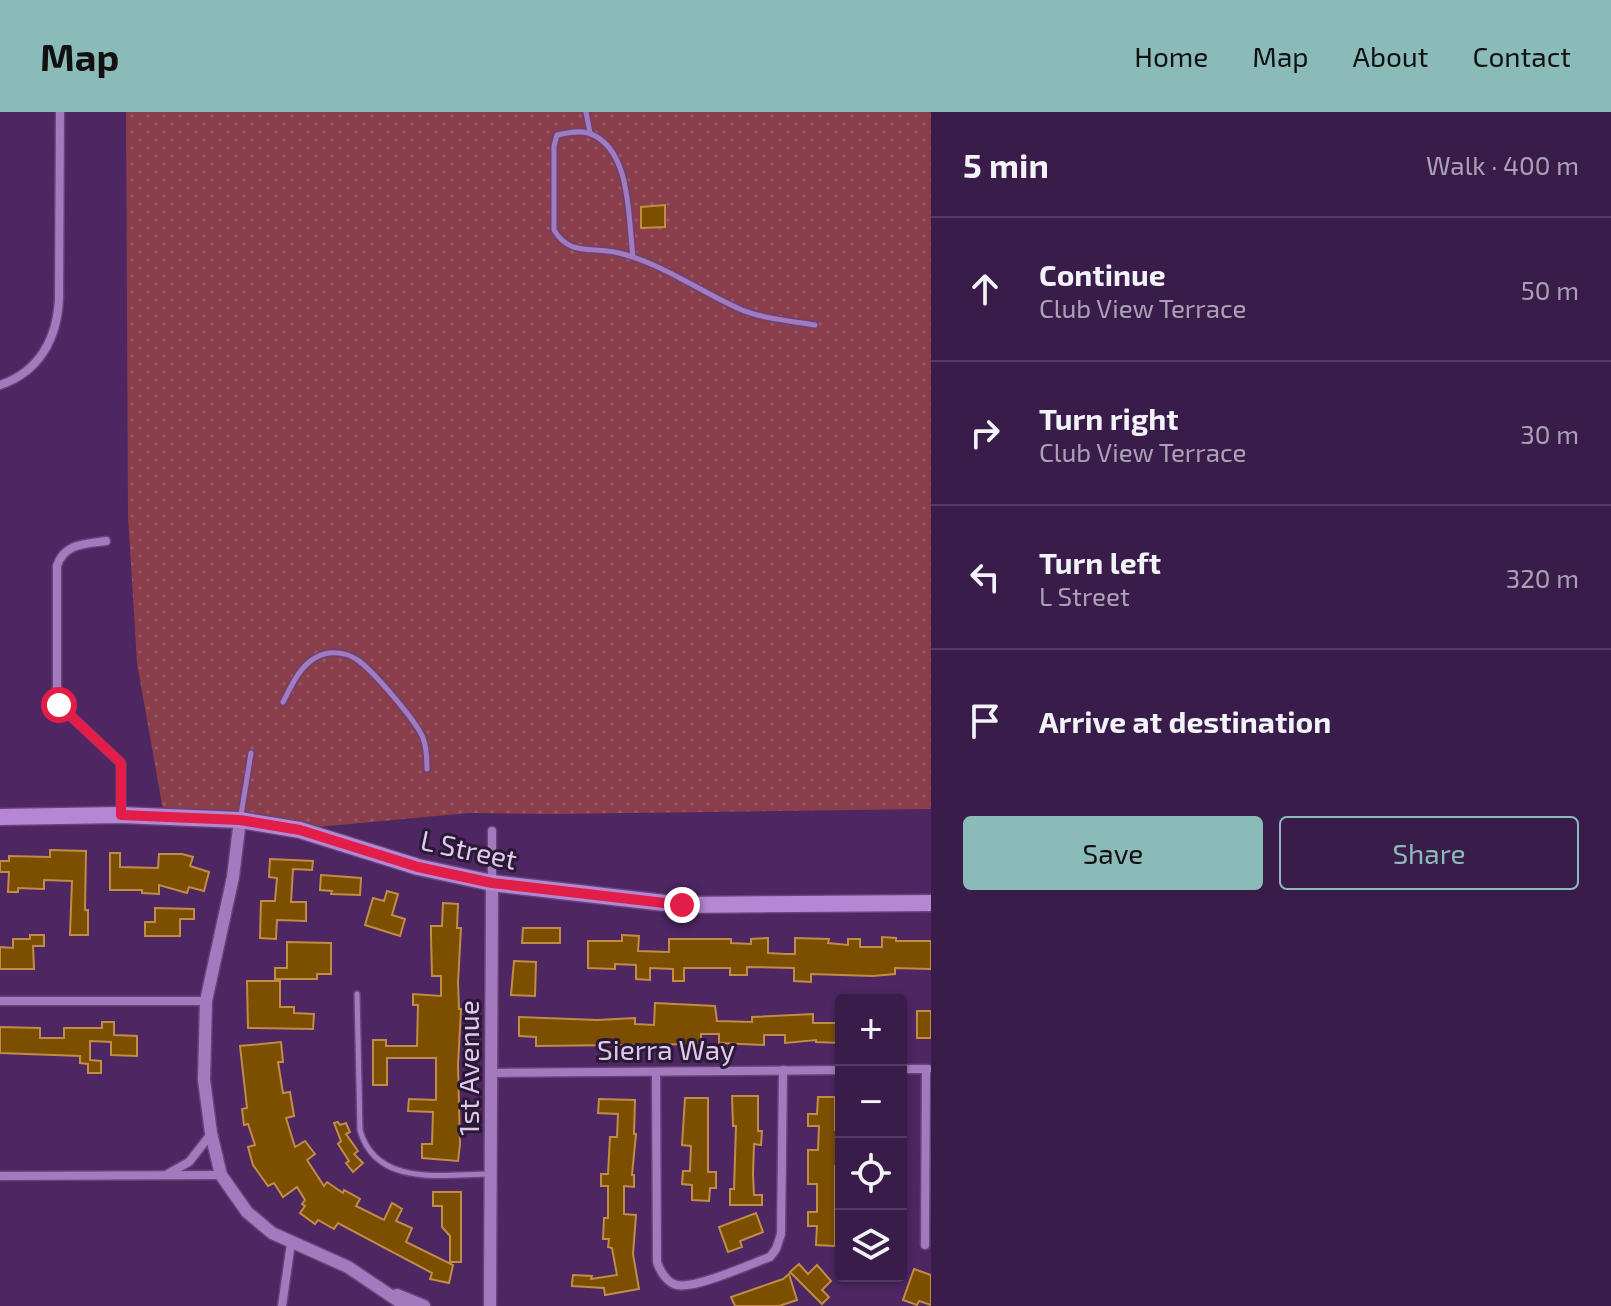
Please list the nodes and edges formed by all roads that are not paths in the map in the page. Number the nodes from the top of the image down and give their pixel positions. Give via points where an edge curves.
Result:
1 (60, 112) edge
2 (586, 112) edge
3 (590, 133) junction
4 (633, 257) junction
5 (815, 325) dead end
6 (0, 385) edge
7 (106, 541) dead end
8 (283, 702) dead end
9 (251, 753) dead end
10 (427, 769) dead end
11 (121, 815) junction
12 (0, 817) edge
13 (240, 820) junction
14 (492, 831) dead end
15 (492, 883) junction
16 (931, 903) edge
17 (357, 994) dead end
18 (0, 1001) edge
19 (206, 1001) junction
20 (907, 1069) edge
21 (928, 1069) edge
22 (783, 1070) junction
23 (835, 1070) edge
24 (656, 1072) junction
25 (492, 1073) junction
26 (211, 1133) junction
27 (491, 1173) junction
28 (165, 1175) junction
29 (221, 1175) junction
30 (0, 1176) edge
31 (291, 1243) junction
32 (925, 1245) dead end
33 (387, 1292) junction
34 (490, 1303) edge
35 (282, 1306) edge
36 (406, 1306) edge
37 (424, 1306) edge
38 (477, 1306) edge

1 - 6 street via 56,326 41,357 25,373
2 - 3 lane
3 - 4 lane via 613,151 623,169
3 - 4 lane via 557,135 554,230 572,248
4 - 5 lane via 744,311
7 - 11 street via 73,546 60,556 57,695 59,705 121,763
8 - 10 lane via 303,667 315,658 330,653 356,659 423,736
9 - 13 lane
11 - 12 main road, L Street
11 - 13 main road, L Street
13 - 15 main road, L Street via 300,830 418,867
13 - 19 street via 239,848
14 - 15 street, 1st Avenue
15 - 16 main road, L Street via 682,905
15 - 25 street, 1st Avenue
17 - 27 lane via 364,1145 376,1159 406,1173
18 - 19 street
19 - 26 street via 204,1080
20 - 21 street
21 - 32 street
22 - 23 street, Sierra Way
22 - 24 street, Sierra Way
22 - 24 street via 781,1234 776,1249 770,1257 692,1285 670,1282 657,1262
24 - 25 street, Sierra Way
25 - 27 street, 1st Avenue
26 - 28 street via 189,1162
26 - 29 street
27 - 34 street, 1st Avenue
28 - 29 street
28 - 30 street
29 - 31 street via 247,1212
31 - 33 street via 348,1267
31 - 35 street
33 - 36 street
33 - 37 street
34 - 38 street

